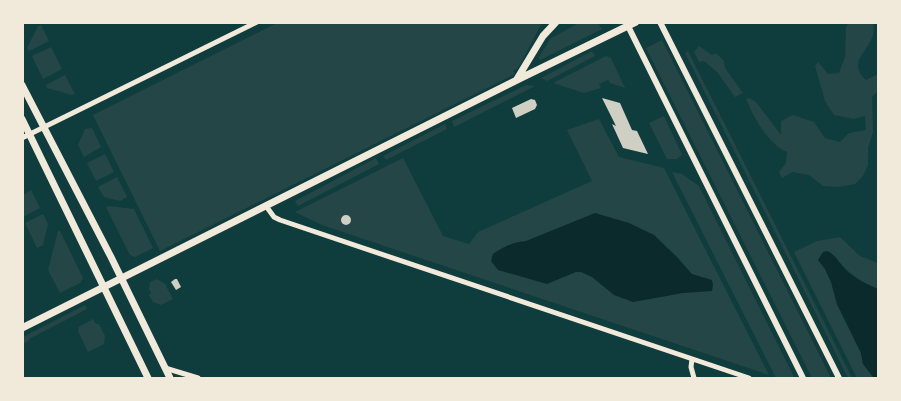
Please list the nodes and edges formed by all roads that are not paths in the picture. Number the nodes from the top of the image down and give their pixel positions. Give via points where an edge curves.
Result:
1 (257, 22) edge
2 (556, 22) edge
3 (636, 22) edge
4 (660, 22) edge
5 (628, 24) edge
6 (516, 81) junction
7 (22, 85) edge
8 (22, 119) edge
9 (44, 127) junction
10 (30, 134) junction
11 (22, 138) edge
12 (266, 206) junction
13 (122, 278) junction
14 (104, 287) junction
15 (22, 328) edge
16 (692, 360) junction
17 (165, 368) junction
18 (148, 378) edge
19 (170, 378) edge
20 (198, 378) edge
21 (694, 378) edge
22 (749, 378) edge
23 (803, 378) edge
24 (839, 378) edge

1 - 9 street
2 - 6 main road via 542,36
3 - 5 main road
4 - 24 street
5 - 6 main road
5 - 23 street
6 - 12 main road
7 - 9 main road
8 - 10 main road
9 - 10 street
9 - 13 main road
10 - 11 street
10 - 14 main road
12 - 13 main road
12 - 16 street via 280,220
13 - 14 main road
13 - 17 main road
14 - 15 main road
14 - 18 main road
16 - 21 street
16 - 22 street
17 - 19 main road
17 - 20 street

